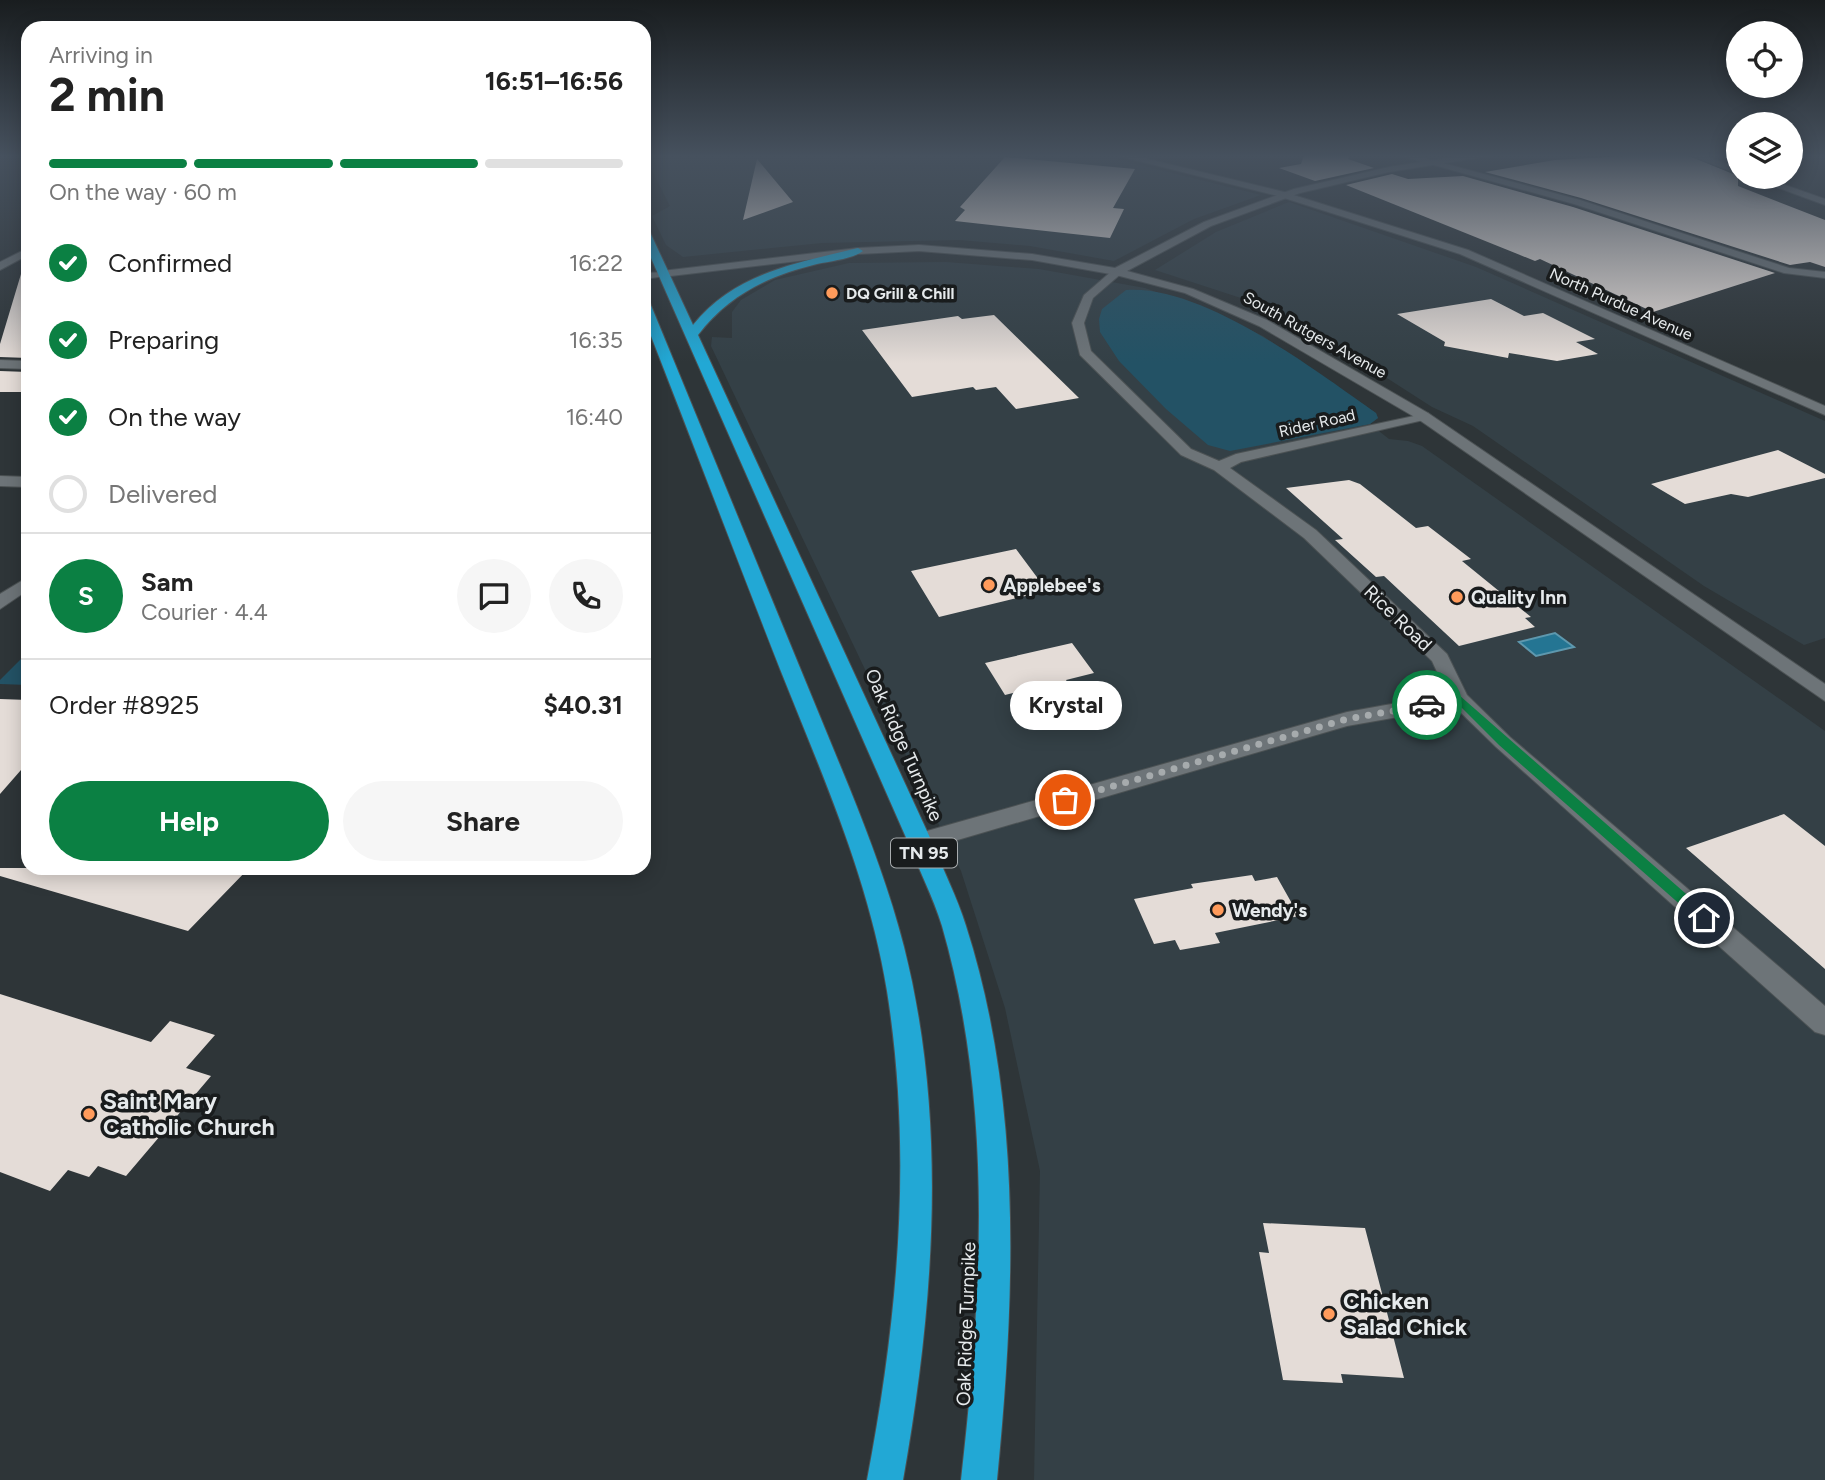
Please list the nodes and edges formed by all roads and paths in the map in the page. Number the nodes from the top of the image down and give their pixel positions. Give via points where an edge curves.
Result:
1 (1205, 224) edge
2 (1374, 224) edge
3 (1644, 224) edge
4 (858, 251) junction
5 (21, 255) edge
6 (0, 267) edge
7 (1117, 272) junction
8 (653, 275) edge
9 (1825, 275) edge
10 (651, 320) edge
11 (691, 335) junction
12 (0, 364) edge
13 (21, 365) edge
14 (1825, 411) edge
15 (1423, 416) junction
16 (1219, 467) junction
17 (0, 481) edge
18 (21, 482) edge
19 (21, 587) edge
20 (0, 603) edge
21 (1825, 694) edge
22 (1459, 699) junction
23 (920, 842) junction
24 (1825, 1024) edge
25 (885, 1480) edge
26 (979, 1480) edge

1 - 7 street, Rice Road
2 - 14 street, North Purdue Avenue via 1464,253
3 - 9 street via 1788,271
4 - 7 street, South Rutgers Avenue via 982,252
4 - 8 street, South Rutgers Avenue
4 - 11 highway via 755,280 707,312
5 - 6 street
7 - 15 street, South Rutgers Avenue via 1189,291 1263,323
7 - 16 street, Rice Road via 1084,306 1078,323 1085,352 1186,452
8 - 11 highway, Oak Ridge Turnpike / TN 95
10 - 25 highway, TN 95 via 829,764 885,922 900,987 916,1138 915,1237 908,1336
11 - 23 highway, Oak Ridge Turnpike / TN 95
12 - 13 street
15 - 16 street, Rider Road via 1236,459
15 - 21 street, South Rutgers Avenue
16 - 22 street, Rice Road via 1310,534 1440,658
17 - 18 street
19 - 20 street
22 - 23 street via 1347,719
22 - 24 street, Rice Road
23 - 26 highway, Oak Ridge Turnpike / TN 95 via 954,926 986,1090 996,1276

